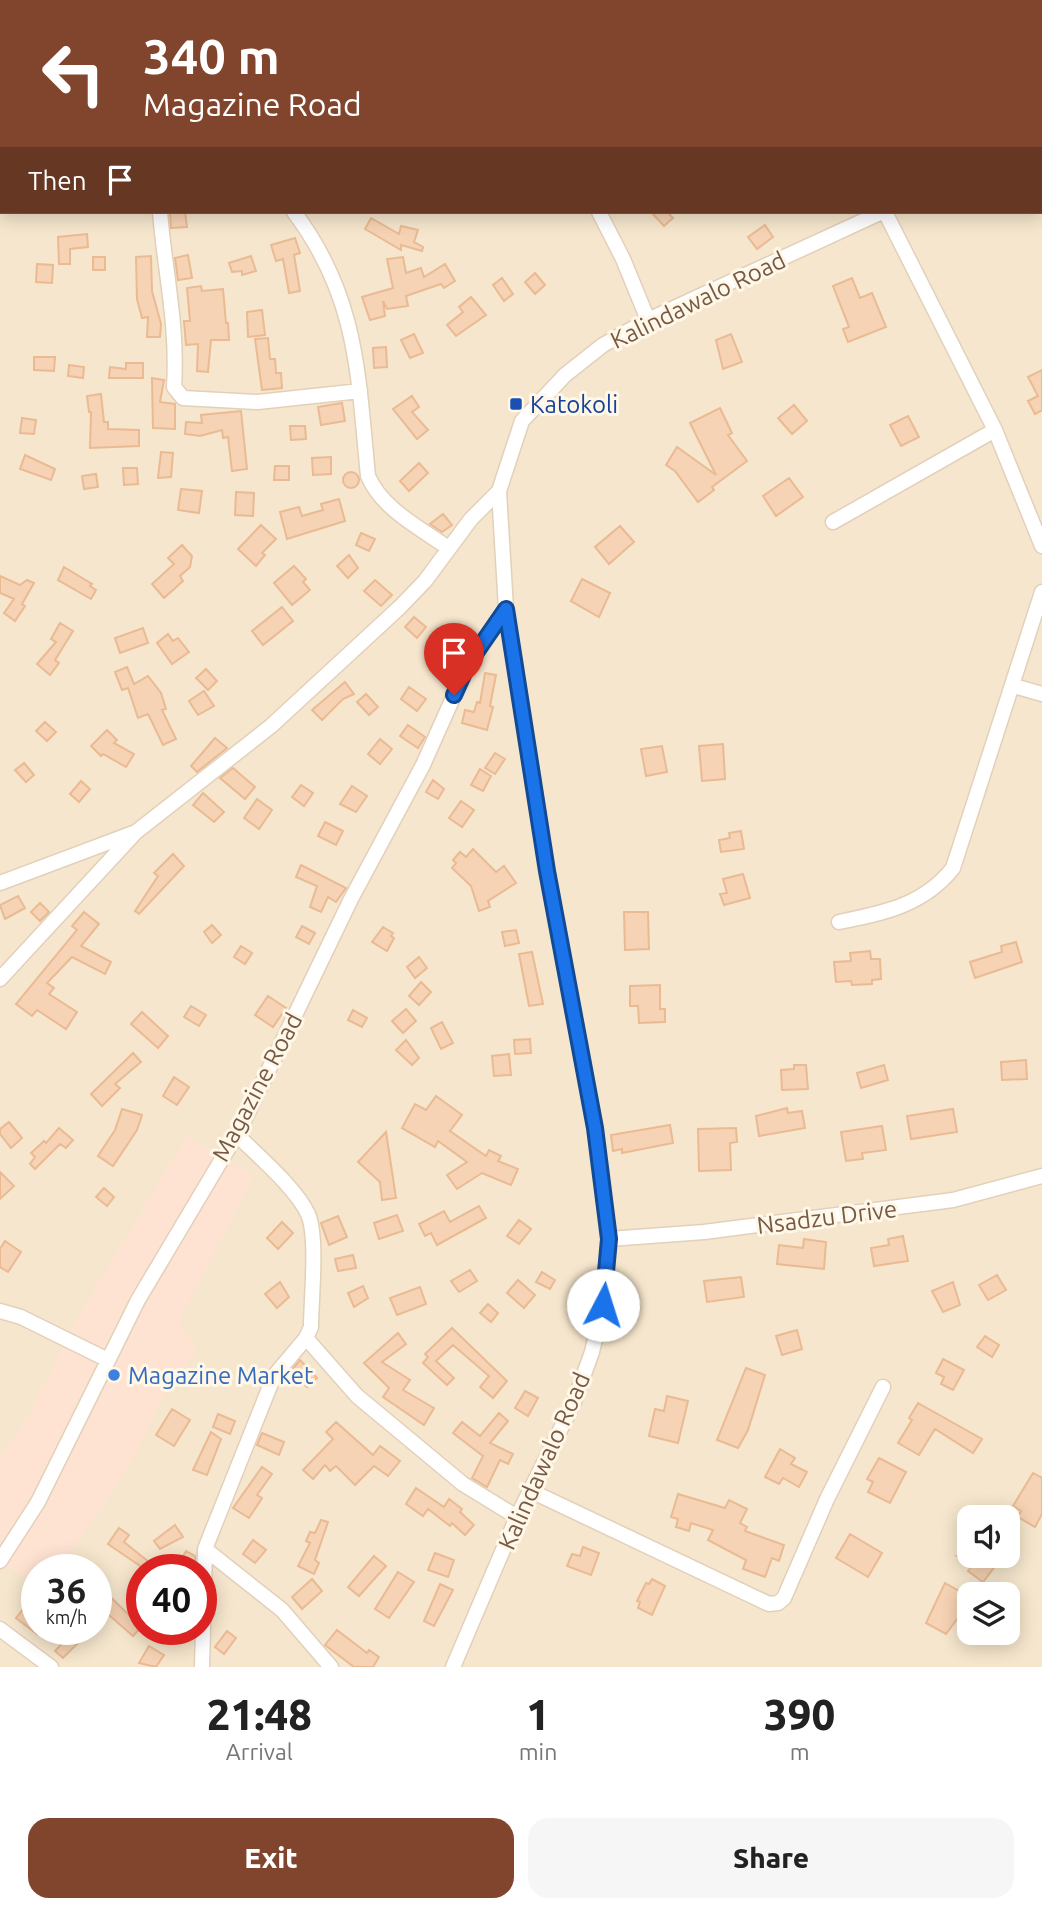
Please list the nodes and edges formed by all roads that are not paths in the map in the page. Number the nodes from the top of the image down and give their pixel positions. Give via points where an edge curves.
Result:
1 (160, 214) edge
2 (295, 214) edge
3 (600, 214) edge
4 (879, 214) edge
5 (884, 214) edge
6 (648, 320) junction
7 (360, 391) junction
8 (995, 430) junction
9 (499, 491) junction
10 (833, 522) dead end
11 (1042, 546) edge
12 (448, 548) junction
13 (1042, 592) edge
14 (506, 609) junction
15 (1014, 686) junction
16 (1042, 694) edge
17 (136, 832) junction
18 (0, 883) edge
19 (839, 922) dead end
20 (0, 979) edge
21 (236, 1134) junction
22 (1042, 1176) edge
23 (609, 1239) junction
24 (0, 1311) edge
25 (306, 1338) junction
26 (108, 1360) junction
27 (883, 1387) dead end
28 (531, 1490) junction
29 (517, 1517) junction
30 (205, 1549) junction
31 (0, 1562) edge
32 (0, 1629) edge
33 (51, 1667) edge
34 (202, 1667) edge
35 (331, 1667) edge
36 (453, 1667) edge

1 - 7 street via 175,320 176,394 258,402
2 - 7 street via 338,288 352,334
3 - 6 street via 624,258
4 - 6 street, Kalindawalo Road
5 - 8 street
6 - 9 street, Kalindawalo Road via 603,345 541,398 522,421
7 - 12 street via 368,476 375,492
8 - 10 street
8 - 11 street
9 - 12 street
9 - 14 street, Kalindawalo Road
12 - 17 street via 400,607 271,726
13 - 15 street
14 - 21 street, Magazine Road via 468,664 423,765
14 - 23 street, Kalindawalo Road via 547,871 595,1128
15 - 16 street
15 - 19 street via 953,868 926,896 888,912
17 - 18 street
17 - 20 street
21 - 25 street via 298,1198 308,1215 312,1232 311,1327
21 - 26 street, Magazine Road
22 - 23 street, Nsadzu Drive via 953,1200 704,1233
23 - 28 street, Kalindawalo Road via 603,1305 592,1352 574,1402
24 - 26 street
25 - 29 street via 357,1396 463,1484
25 - 30 street via 274,1376
26 - 31 street, Magazine Road via 38,1502
27 - 28 street via 778,1603 769,1604
28 - 29 street, Kalindawalo Road
29 - 36 street, Kalindawalo Road
30 - 34 street
30 - 35 street via 282,1610
32 - 33 street

